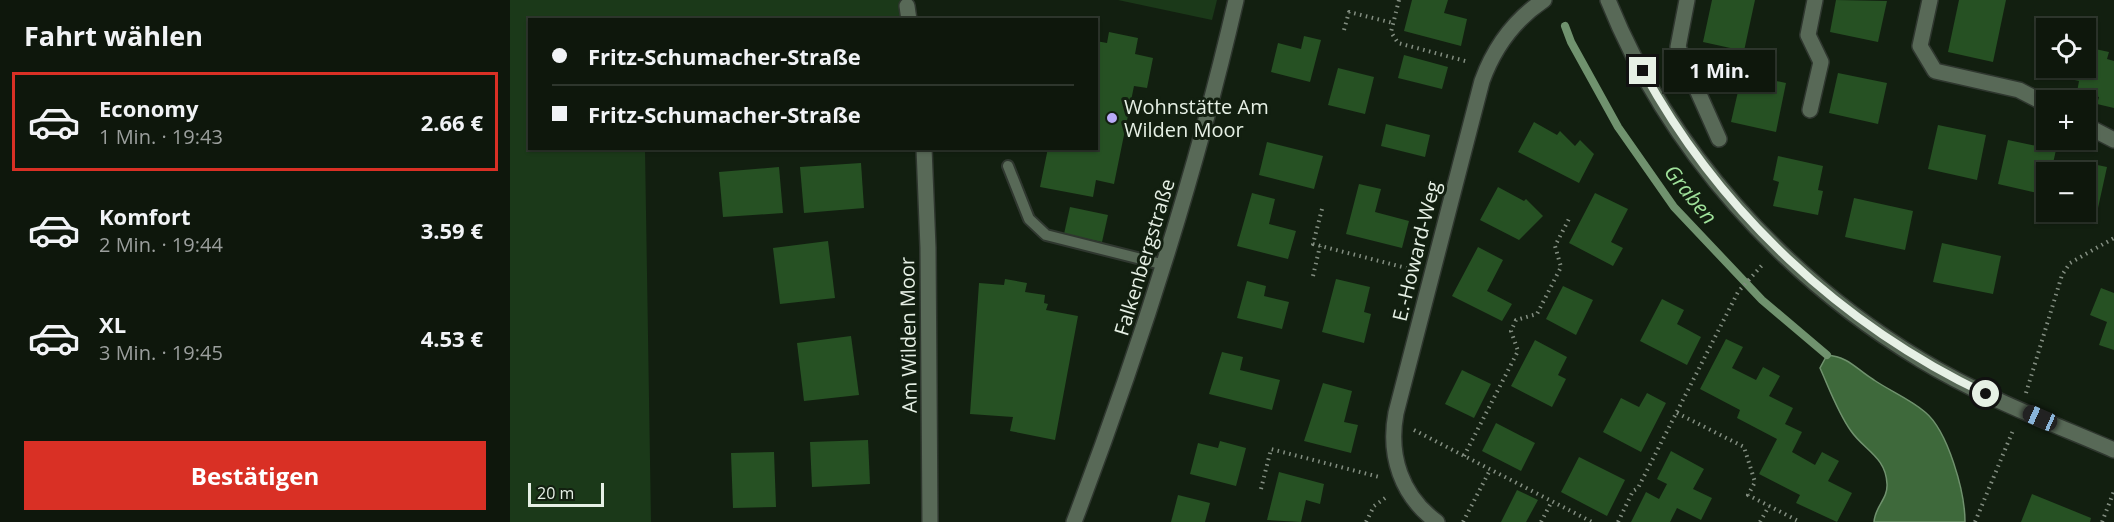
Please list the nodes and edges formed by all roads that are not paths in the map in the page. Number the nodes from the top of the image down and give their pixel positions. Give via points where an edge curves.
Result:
1 (1236, 0) edge
2 (1544, 0) edge
3 (1608, 0) edge
4 (1687, 0) edge
5 (1815, 0) edge
6 (1930, 0) edge
7 (2036, 99) edge
8 (1810, 110) dead end
9 (2096, 131) edge
10 (1719, 139) dead end
11 (2114, 140) edge
12 (924, 150) edge
13 (1008, 166) dead end
14 (1165, 265) junction
15 (2114, 450) edge
16 (930, 522) edge
17 (1074, 522) edge
18 (1437, 522) edge

1 - 14 street, Falkenbergstraße
2 - 18 street, E.-Howard-Weg via 1514,26 1488,66 1395,421 1395,459 1404,484 1420,507
3 - 15 street via 1631,50 1680,133 1771,243 1843,306 1882,334 1964,383
4 - 10 street via 1678,47
5 - 8 street via 1808,35 1821,62
6 - 7 street via 1920,46 1935,71 2019,90
9 - 11 street
12 - 16 street, Am Wilden Moor
13 - 14 lane via 1029,219 1046,235
14 - 17 street, Falkenbergstraße via 1122,396

